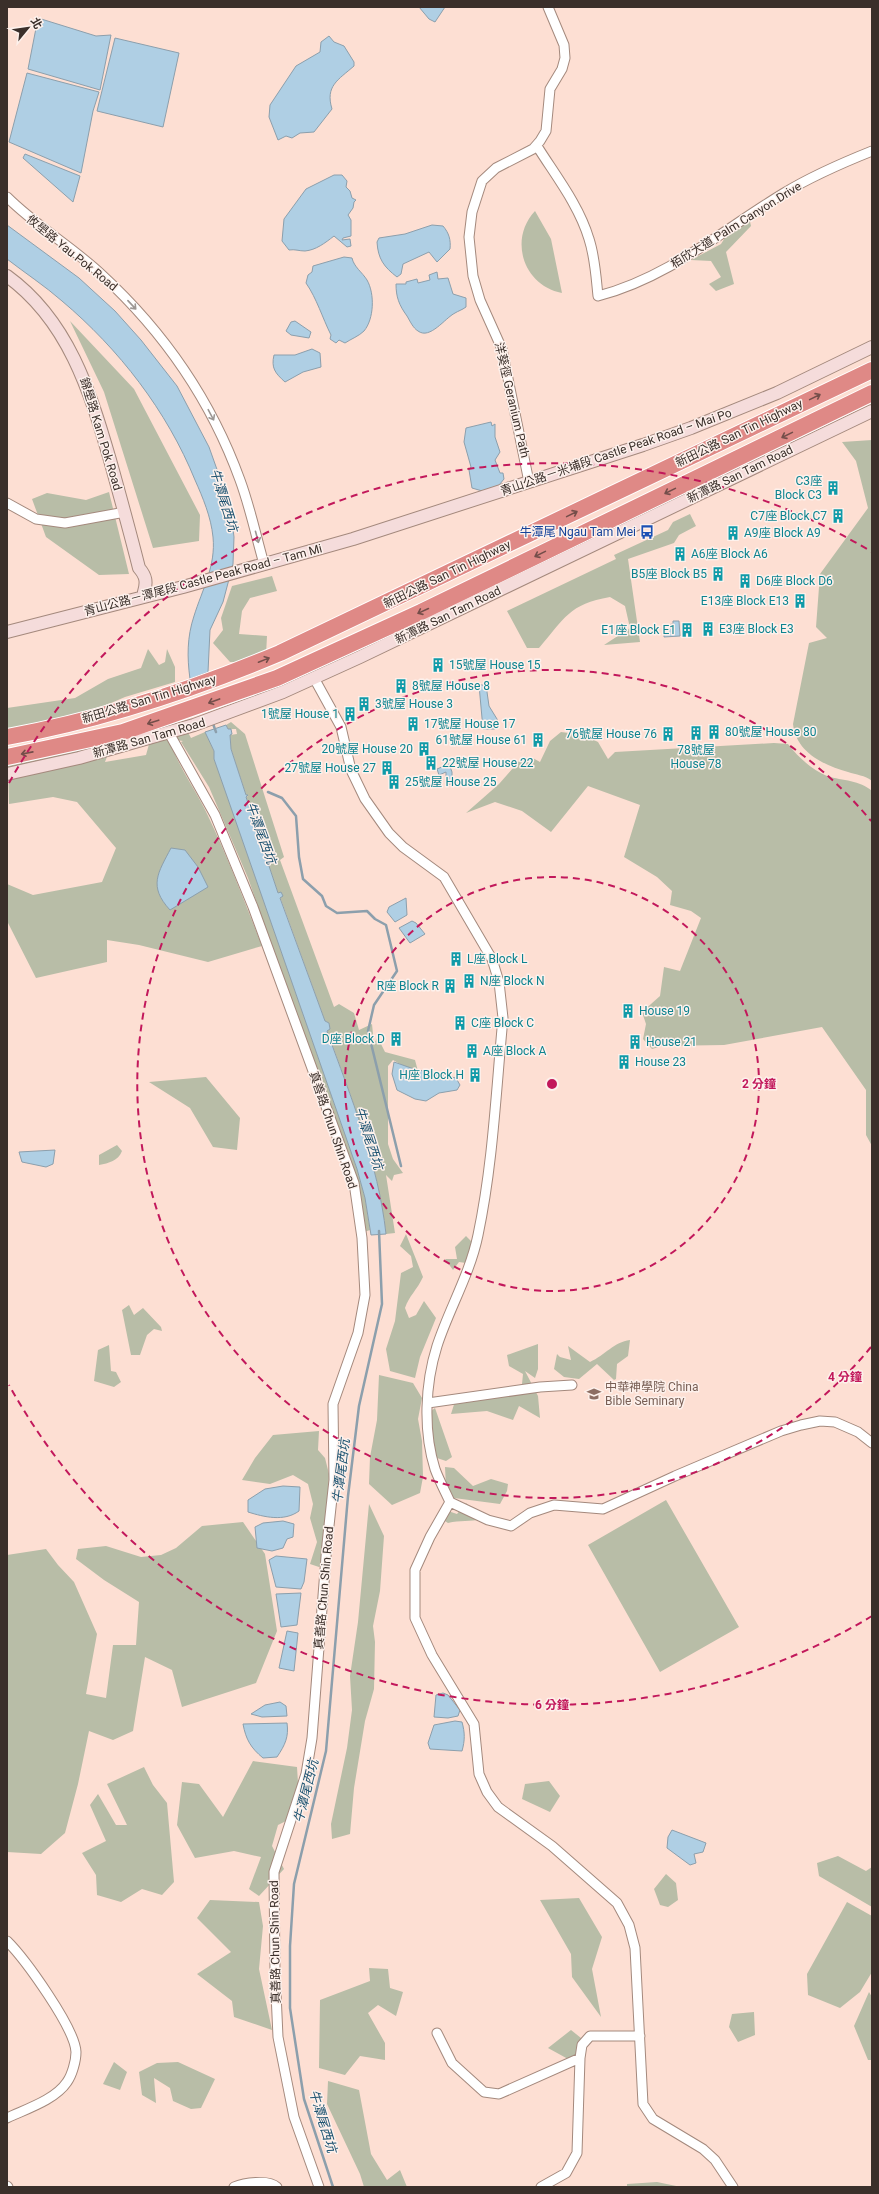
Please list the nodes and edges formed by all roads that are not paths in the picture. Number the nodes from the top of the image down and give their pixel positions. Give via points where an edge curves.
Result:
1 (548, 7) edge
2 (537, 146) junction
3 (872, 151) edge
4 (7, 197) edge
5 (7, 276) edge
6 (872, 347) edge
7 (872, 370) edge
8 (872, 393) edge
9 (872, 410) edge
10 (530, 482) junction
11 (7, 503) edge
12 (125, 512) junction
13 (399, 525) joint
14 (264, 564) junction
15 (145, 594) junction
16 (7, 632) edge
17 (314, 678) junction
18 (192, 718) junction
19 (169, 733) junction
20 (7, 737) edge
21 (7, 757) edge
22 (7, 774) edge
23 (572, 1386) dead end
24 (428, 1403) junction
25 (872, 1444) edge
26 (450, 1502) junction
27 (7, 1941) edge
28 (436, 2033) dead end
29 (640, 2036) junction
30 (580, 2058) junction
31 (7, 2118) edge
32 (234, 2187) edge
33 (277, 2187) edge
34 (319, 2187) edge
35 (542, 2187) edge
36 (733, 2187) edge

1 - 2 street via 564,45 565,58 562,69 550,89 547,126
2 - 3 street, 栢欣大道 Palm Canyon Drive via 576,208 586,229 594,259 598,296 626,288 653,276 784,193
2 - 10 street, 洋葵徑 Geranium Path via 496,168 482,181 472,212 469,237 474,282 502,349
4 -> 14 street, 攸壆路 Yau Pok Road via 33,221 100,273 149,324 174,355 203,400 230,455 247,502
5 - 12 street, 錦壆路 Kam Pok Road via 50,317 75,359 97,415
6 - 10 street, 青山公路－米埔段 Castle Peak Road – Mai Po via 777,393 691,428
20 -> 7 highway, 新田公路 San Tin Highway via 81,720 180,692 330,631
8 -> 18 highway, 新田公路 San Tin Highway via 421,612 277,678 239,692
9 - 17 street, 新潭路 San Tam Road
10 - 13 street, 青山公路－米埔段 Castle Peak Road – Mai Po
11 - 12 street via 36,519 65,523
12 - 15 street, 錦壆路 Kam Pok Road via 139,568 147,583
13 - 14 street, 青山公路－潭尾段 Castle Peak Road – Tam Mi
14 - 15 street, 青山公路－潭尾段 Castle Peak Road – Tam Mi via 183,587
15 - 16 street, 青山公路－潭尾段 Castle Peak Road – Tam Mi
17 - 18 street, 新潭路 San Tam Road via 240,709
17 - 24 street via 339,723 351,770 361,791 389,833 403,847 444,877 492,959 501,994 503,1018 487,1188 478,1237 437,1346 430,1373
18 - 19 street, 新潭路 San Tam Road
18 -> 21 highway, 新田公路 San Tin Highway
19 - 22 street, 新潭路 San Tam Road via 79,758
19 - 34 street, 真善路 Chun Shin Road via 215,815 253,906 354,1183 362,1238 365,1295 358,1333 333,1404 334,1480 312,1738 306,1774 274,1872 278,2037 294,2117
23 - 24 street
24 - 26 street via 427,1421 432,1458
25 - 26 street via 858,1432 835,1422 802,1424 675,1476 603,1509 554,1505 530,1513 511,1526 488,1520
26 - 29 street via 415,1570 415,1618 432,1655 474,1724 479,1774 487,1792 498,1807 552,1846 617,1903 629,1925 636,1948
27 - 31 street via 19,1953 66,2024 76,2053 67,2081 57,2092
28 - 30 street via 452,2063 484,2092 499,2094
29 - 30 street via 590,2036 582,2045
29 - 36 street via 643,2104 654,2119 707,2152
30 - 35 street via 577,2153 566,2173
32 - 33 street via 259,2183 274,2184

